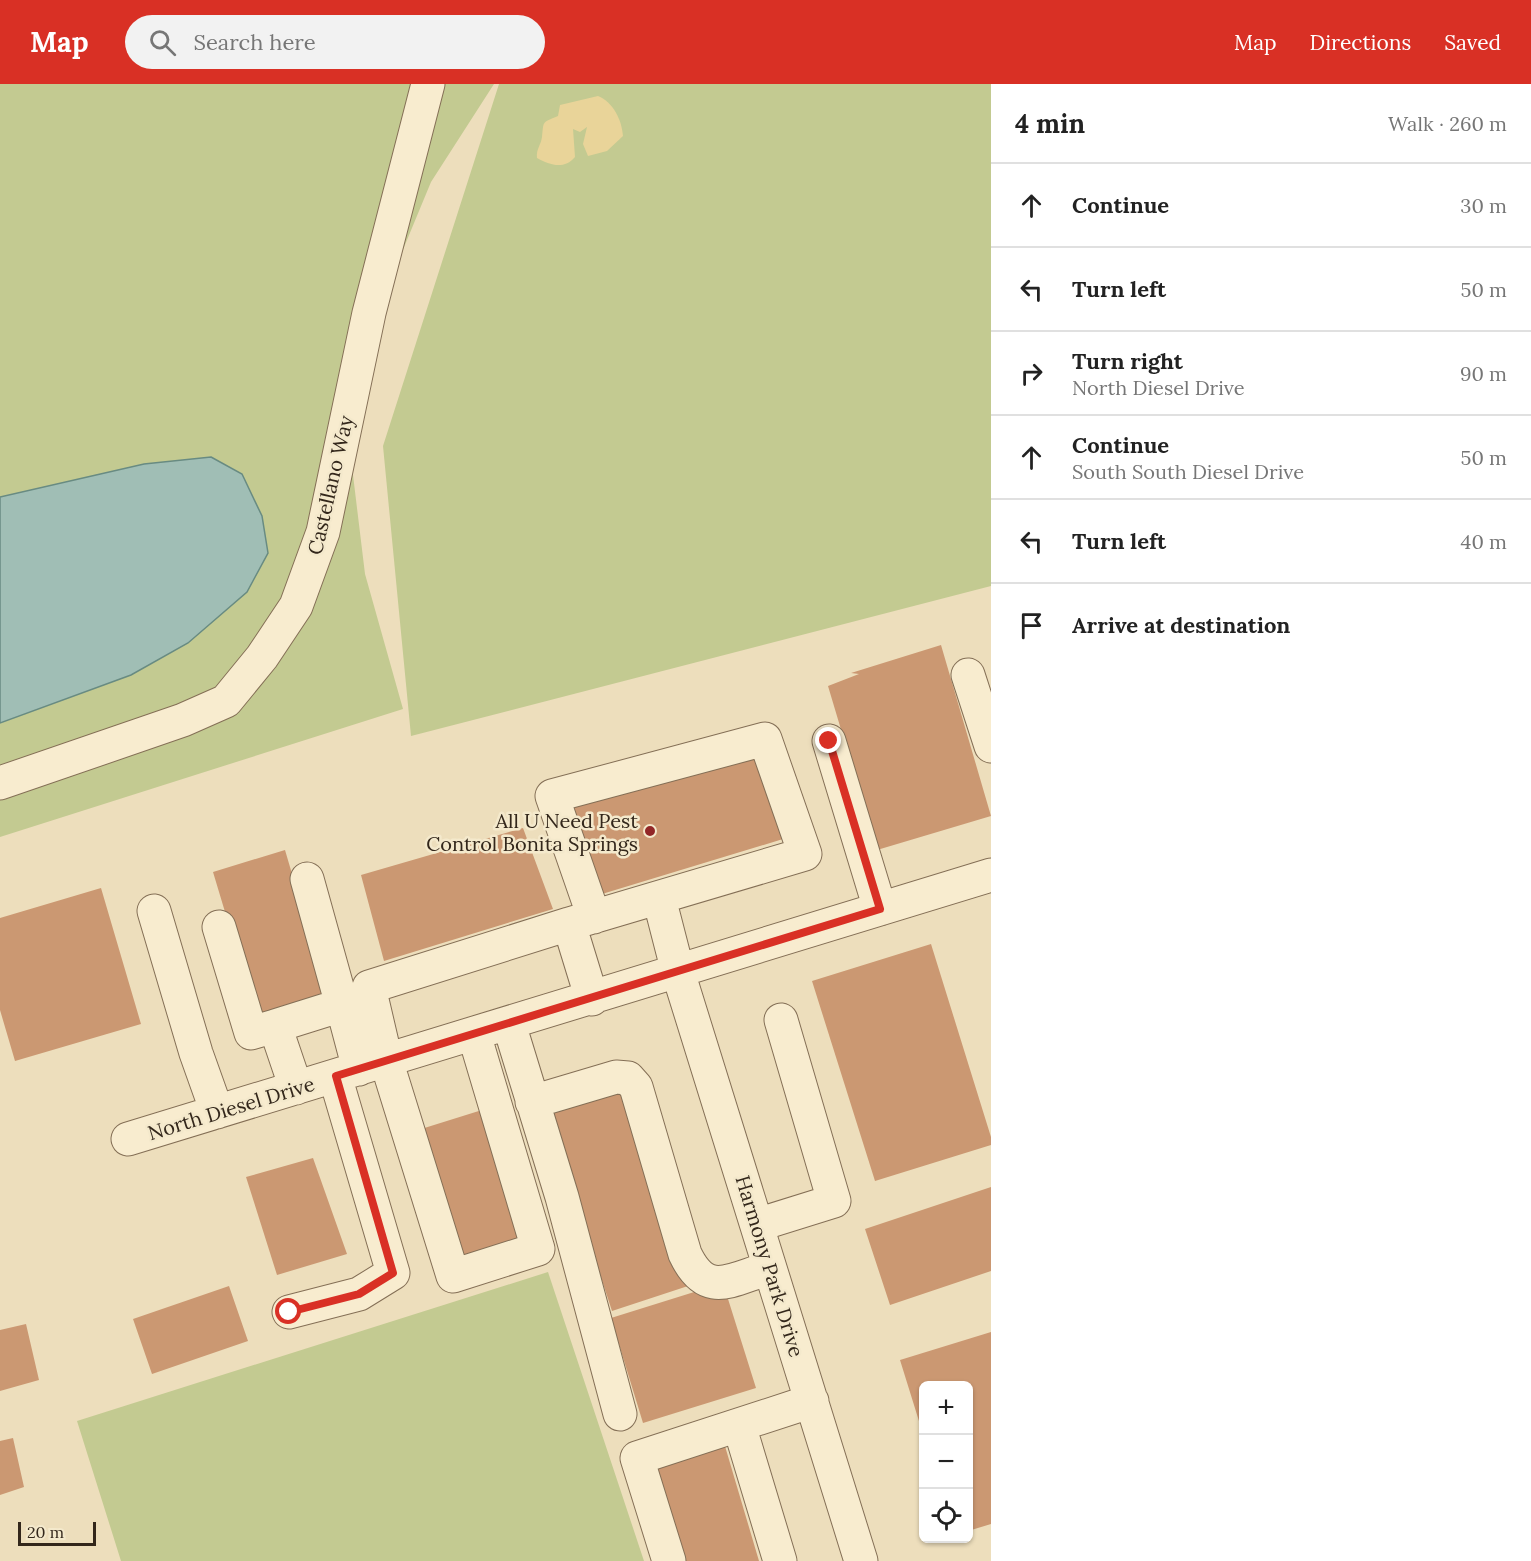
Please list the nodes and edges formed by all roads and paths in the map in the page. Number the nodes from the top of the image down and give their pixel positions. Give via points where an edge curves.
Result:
1 (428, 84) edge
2 (968, 675) dead end
3 (829, 741) dead end
4 (991, 746) edge
5 (0, 783) edge
6 (991, 875) edge
7 (307, 879) dead end
8 (659, 898) junction
9 (880, 909) junction
10 (154, 911) dead end
11 (581, 921) junction
12 (219, 927) dead end
13 (678, 972) junction
14 (350, 996) junction
15 (592, 999) junction
16 (781, 1020) dead end
17 (509, 1024) junction
18 (275, 1026) junction
19 (474, 1034) junction
20 (360, 1068) junction
21 (296, 1088) junction
22 (532, 1102) junction
23 (217, 1112) junction
24 (128, 1139) dead end
25 (757, 1225) junction
26 (770, 1268) junction
27 (289, 1312) dead end
28 (812, 1401) junction
29 (620, 1414) dead end
30 (739, 1425) junction
31 (669, 1561) edge
32 (780, 1561) edge
33 (861, 1561) edge

1 - 5 street, Castellano Way via 369,313 323,532 296,606 226,701 183,720
2 - 4 street
3 - 9 street
6 - 9 street, North Diesel Drive
7 - 14 street
8 - 11 street
8 - 11 street via 805,854 765,739 552,796
8 - 13 street, Harmony Park Drive
9 - 13 street, North Diesel Drive
10 - 23 street
11 - 14 street
11 - 15 street
12 - 18 street via 251,1033
13 - 15 street, North Diesel Drive
13 - 25 street, Harmony Park Drive
14 - 18 street
14 - 20 street
15 - 17 street, North Diesel Drive
16 - 25 street via 834,1201
17 - 19 street, North Diesel Drive
17 - 22 street
18 - 21 street
19 - 20 street, North Diesel Drive
19 - 20 street via 538,1249 453,1276 402,1111
20 - 21 street, North Diesel Drive
20 - 27 street via 393,1273 359,1294
21 - 23 street, North Diesel Drive
22 - 26 street via 616,1077 628,1078 636,1087 692,1268 704,1281 715,1284
22 - 29 street
23 - 24 street, North Diesel Drive
25 - 26 street, Harmony Park Drive
26 - 28 street, Harmony Park Drive
28 - 30 street
28 - 33 street, Harmony Park Drive
30 - 31 street via 637,1458
30 - 32 street

